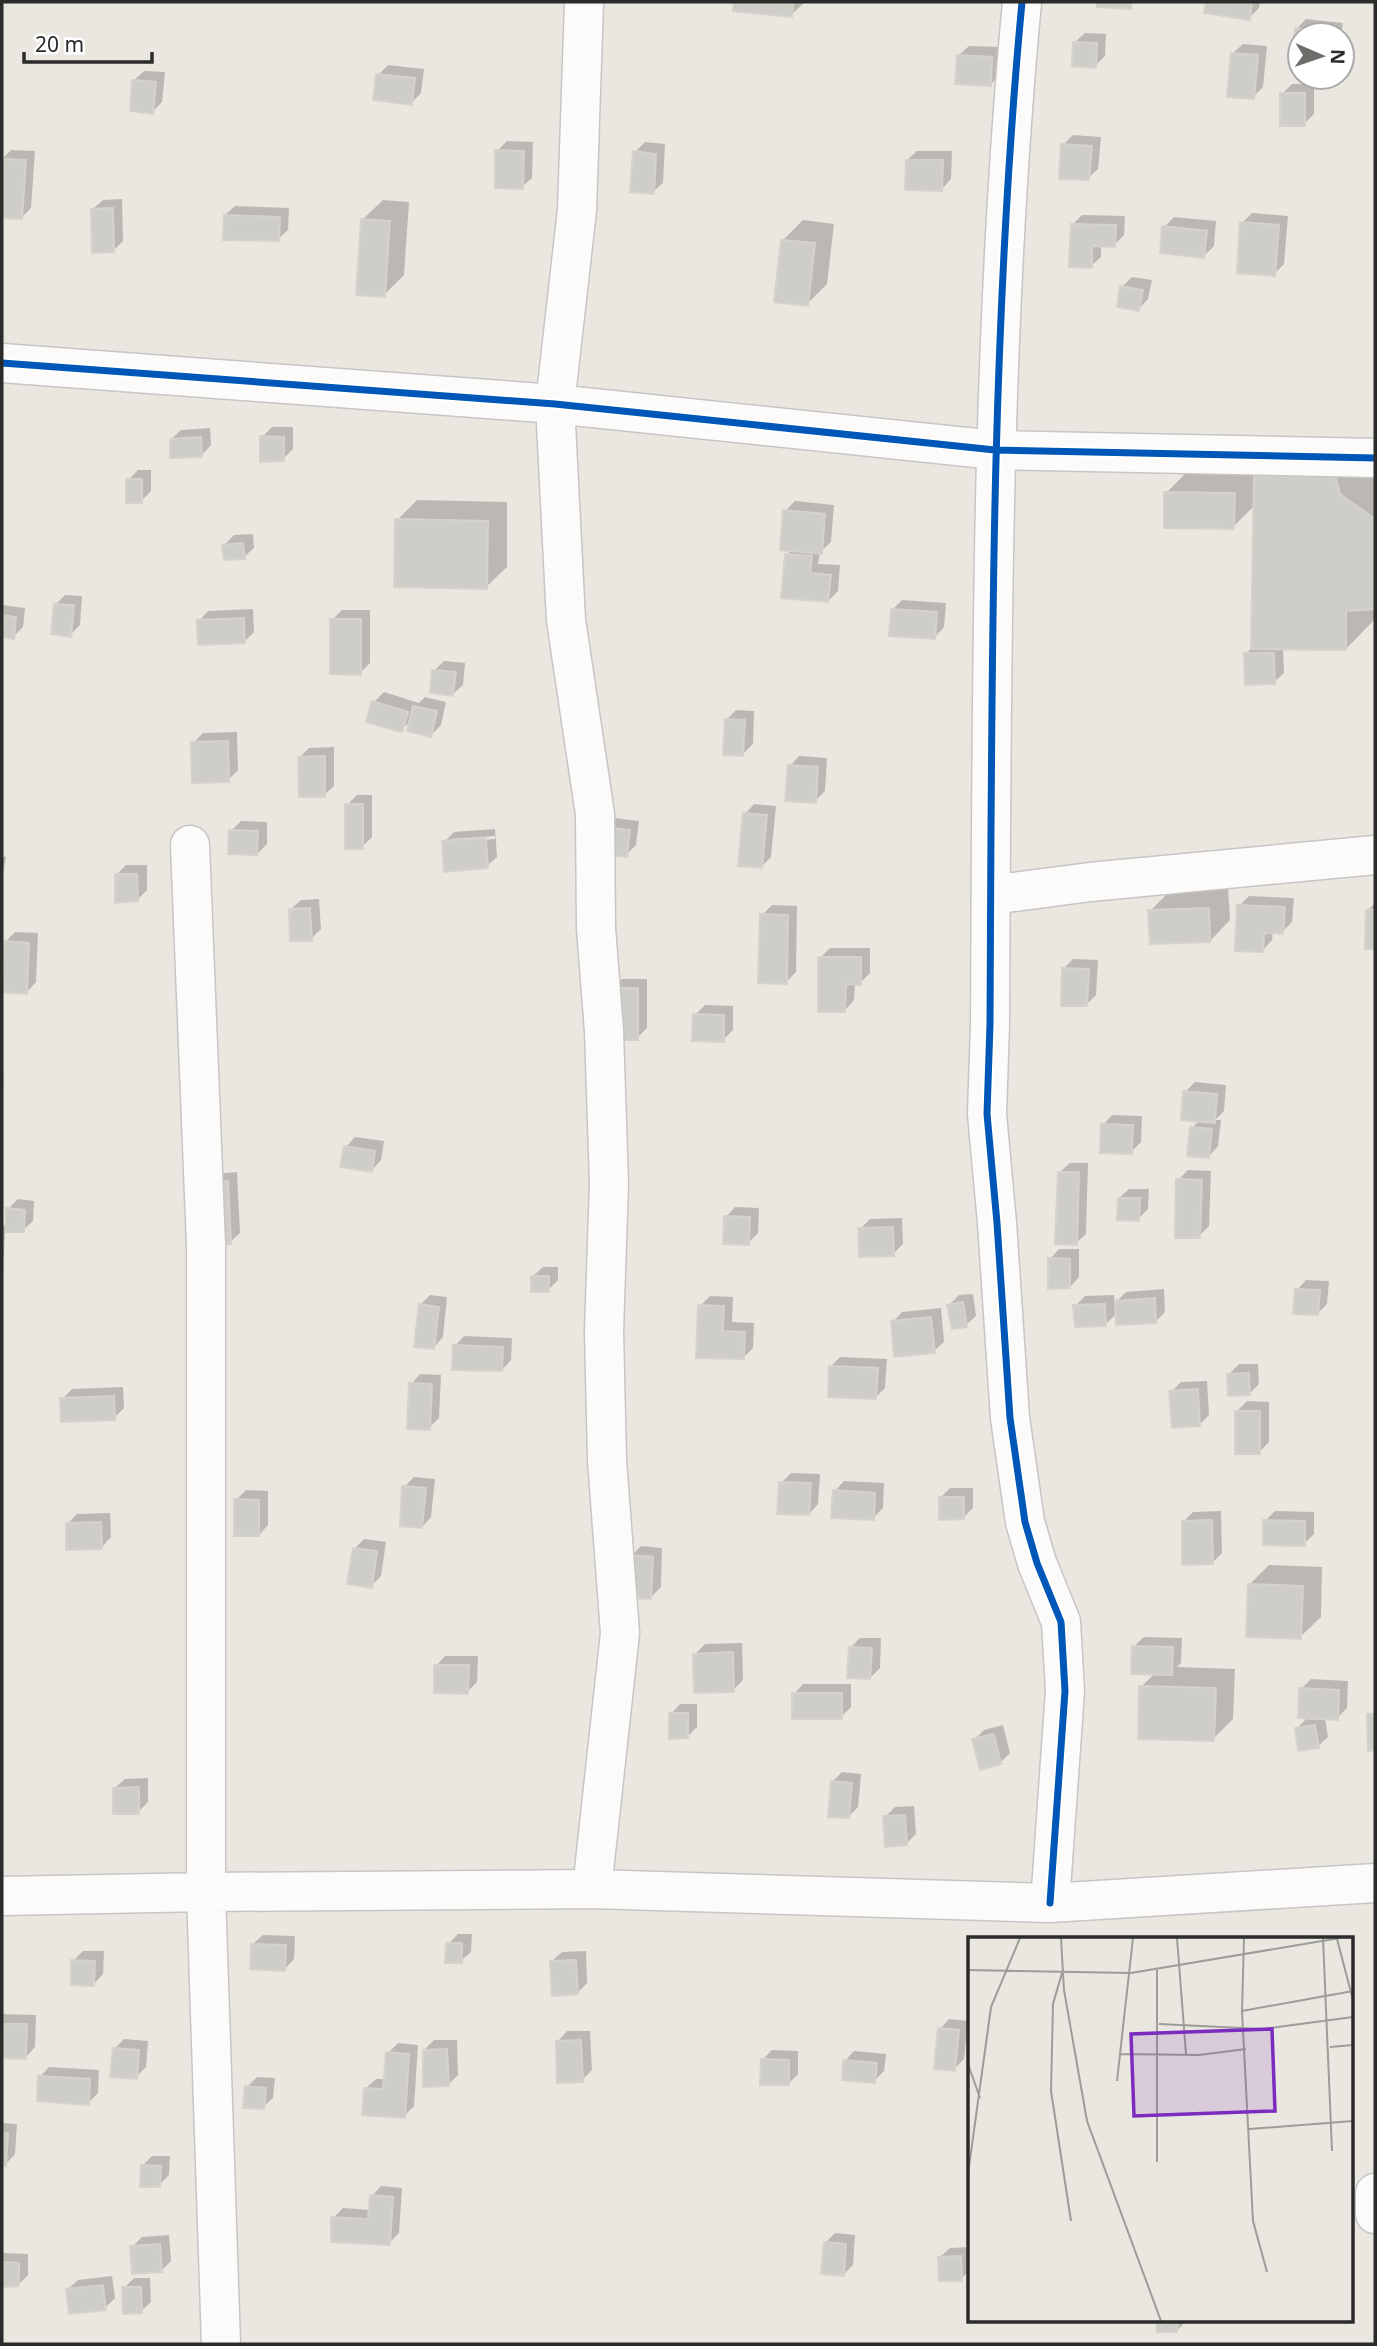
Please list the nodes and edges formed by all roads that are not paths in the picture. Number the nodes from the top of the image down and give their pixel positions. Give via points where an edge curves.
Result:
1 (584, 2) edge
2 (1022, 2) edge
3 (2, 363) edge
4 (555, 404) junction
5 (995, 450) junction
6 (1375, 458) edge
7 (190, 845) dead end
8 (1375, 855) edge
9 (991, 895) junction
10 (1375, 1883) edge
11 (592, 1889) junction
12 (206, 1892) junction
13 (2, 1896) edge
14 (1050, 1903) junction
15 (1375, 2193) edge
16 (1375, 2214) edge
17 (221, 2344) edge

1 - 4 street via 577,210
2 - 5 street
3 - 4 street
4 - 5 street
4 - 11 street via 566,620 595,814 609,1184 604,1331 607,1460 620,1633
5 - 6 street
5 - 9 street
7 - 12 street via 206,1245
8 - 9 street
9 - 14 street via 987,1114 1010,1418 1025,1522 1061,1622 1065,1691
10 - 14 street
11 - 12 street
11 - 14 street
12 - 13 street
12 - 17 street
15 - 16 street

